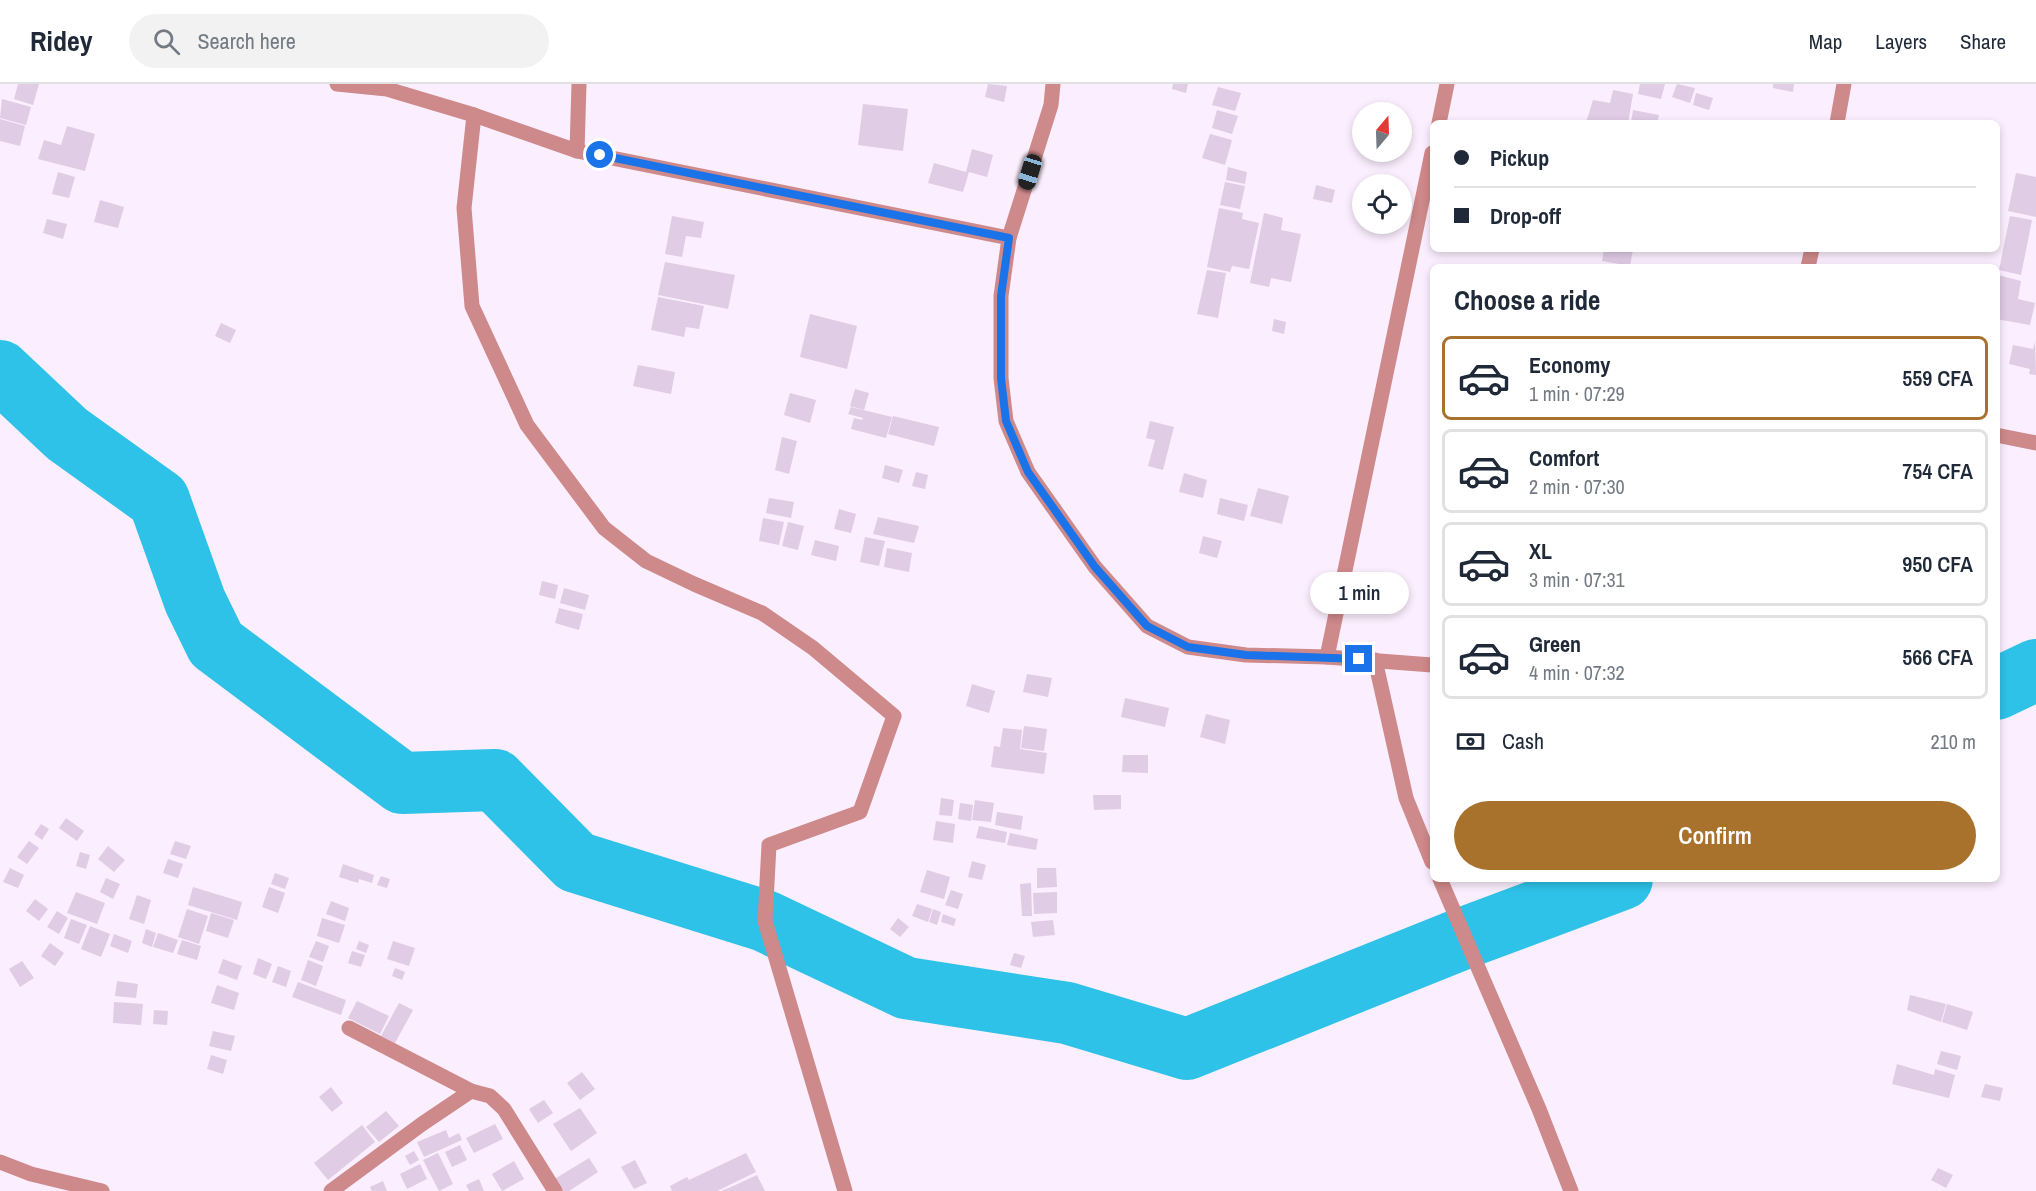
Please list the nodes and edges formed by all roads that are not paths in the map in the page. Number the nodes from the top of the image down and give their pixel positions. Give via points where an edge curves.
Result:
1 (337, 84) edge
2 (579, 84) edge
3 (1053, 84) edge
4 (1447, 84) edge
5 (1844, 84) edge
6 (388, 87) edge
7 (474, 115) junction
8 (1440, 120) edge
9 (1838, 120) edge
10 (577, 150) junction
11 (1430, 163) edge
12 (1009, 238) junction
13 (2000, 436) edge
14 (2036, 443) edge
15 (1327, 657) junction
16 (1375, 660) junction
17 (1430, 665) edge
18 (1430, 857) edge
19 (1441, 882) edge
20 (349, 1028) dead end
21 (471, 1091) junction
22 (0, 1162) edge
23 (102, 1191) edge
24 (332, 1191) edge
25 (555, 1191) edge
26 (845, 1191) edge
27 (1571, 1191) edge

1 - 6 street
2 - 10 street
3 - 12 street via 1051,105
4 - 8 street
5 - 9 street
6 - 7 street
7 - 10 street
7 - 26 street via 464,208 472,306 527,425 604,528 646,561 762,613 813,648 894,716 860,812 769,845 765,921
10 - 12 street
11 - 15 street
12 - 15 street via 1001,296 1001,378 1006,421 1028,472 1095,567 1147,626 1188,647 1246,655
13 - 14 street
15 - 16 street
16 - 17 street
16 - 18 street via 1406,798
19 - 27 street
20 - 21 street
21 - 24 street
21 - 25 street via 490,1096 504,1109
22 - 23 street via 31,1174

